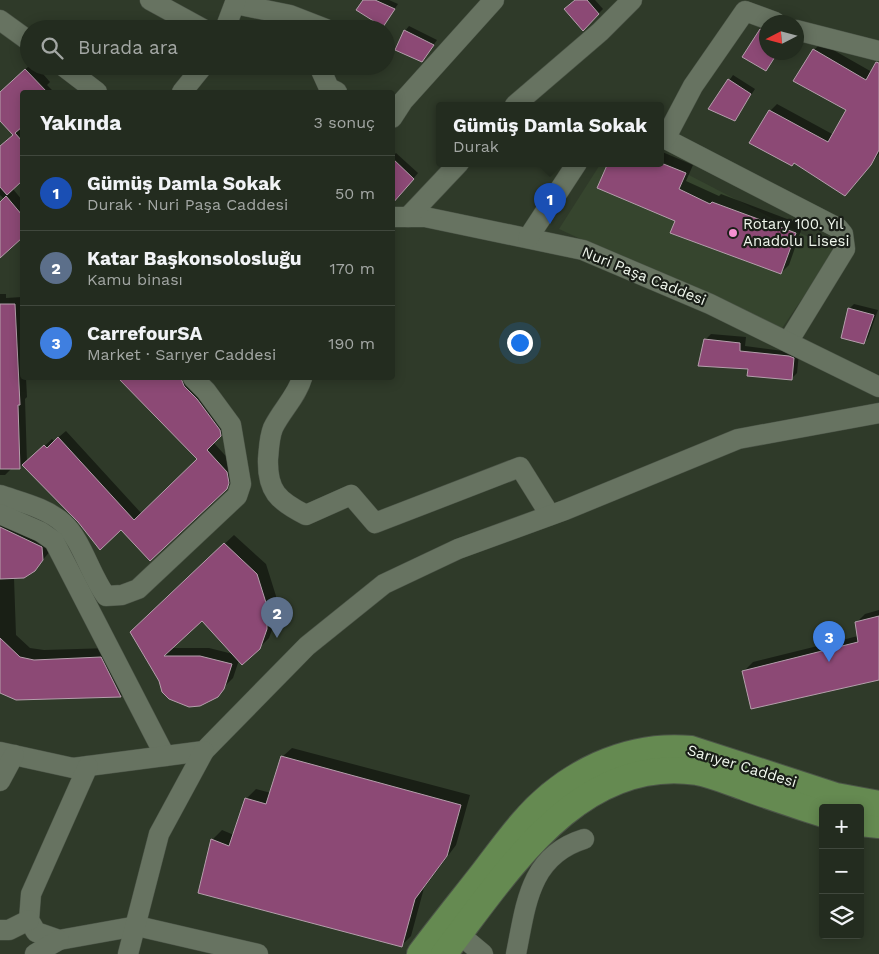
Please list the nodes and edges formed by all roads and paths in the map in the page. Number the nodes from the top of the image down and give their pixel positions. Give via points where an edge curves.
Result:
1 (150, 0) edge
2 (494, 0) edge
3 (632, 0) edge
4 (236, 2) edge
5 (759, 16) edge
6 (187, 20) edge
7 (229, 20) edge
8 (303, 20) edge
9 (1, 23) edge
10 (804, 32) edge
11 (20, 35) edge
12 (879, 51) edge
13 (75, 75) edge
14 (196, 75) edge
15 (324, 75) edge
16 (94, 90) edge
17 (184, 90) edge
18 (333, 90) edge
19 (518, 102) edge
20 (395, 112) edge
21 (664, 135) edge
22 (664, 139) edge
23 (455, 167) edge
24 (574, 167) edge
25 (400, 217) edge
26 (528, 238) junction
27 (788, 342) junction
28 (195, 380) edge
29 (301, 380) edge
30 (879, 387) edge
31 (879, 413) edge
32 (0, 495) edge
33 (0, 514) edge
34 (550, 515) junction
35 (204, 751) junction
36 (7, 753) edge
37 (165, 756) junction
38 (88, 766) junction
39 (0, 781) edge
40 (879, 804) edge
41 (819, 813) edge
42 (864, 823) edge
43 (879, 825) edge
44 (584, 839) dead end
45 (29, 920) junction
46 (136, 926) junction
47 (0, 930) edge
48 (59, 940) junction
49 (451, 948) edge
50 (35, 954) edge
51 (128, 954) edge
52 (258, 954) edge
53 (420, 954) edge
54 (482, 954) edge
55 (516, 954) edge

1 - 6 street
2 - 20 street
3 - 19 street
4 - 7 street
4 - 8 street
5 - 21 street via 745,11
9 - 11 street
10 - 12 street
13 - 16 street
14 - 17 street
15 - 18 street
22 - 27 street via 838,228 843,234 845,249
23 - 25 street
24 - 26 street
25 - 26 street, Nuri Paşa Caddesi via 425,217
26 - 27 street, Nuri Paşa Caddesi via 583,250 710,304
27 - 30 street, Nuri Paşa Caddesi
28 - 32 street via 231,425 241,484 237,496 138,589 106,596 95,582 75,538 64,523
29 - 34 street via 273,428 269,444 270,486 290,507 306,515 351,494 375,523 520,467
31 - 34 street via 738,439
33 - 37 street via 54,541
34 - 35 street via 458,549 384,584 308,646
35 - 37 street
35 - 46 street via 160,834
36 - 38 street via 72,768
36 - 39 street
37 - 38 street
38 - 45 street via 31,894
40 - 53 main road, Sarıyer Caddesi via 836,796 691,748 664,747 618,756 566,782 524,821
41 - 49 main road, Sarıyer Caddesi via 695,772 667,770 622,780 586,797 550,823 509,869
42 - 43 main road
44 - 55 street via 567,844 542,866 528,894
45 - 47 street via 9,930
45 - 48 street via 36,932
46 - 48 street
46 - 51 street
46 - 52 street
48 - 50 street
49 - 54 street

